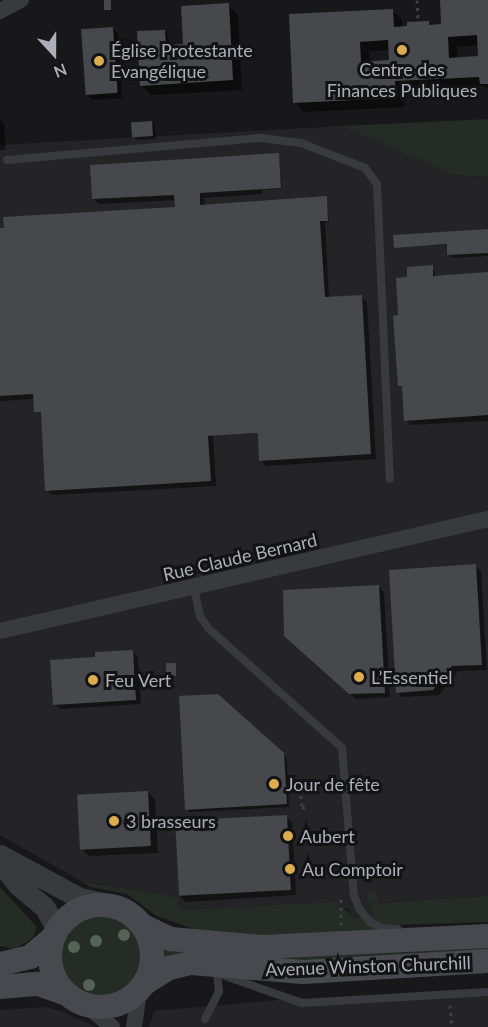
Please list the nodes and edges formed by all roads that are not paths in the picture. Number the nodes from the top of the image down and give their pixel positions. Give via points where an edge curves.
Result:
1 (21, 0) edge
2 (0, 11) edge
3 (7, 160) dead end
4 (390, 479) dead end
5 (488, 519) edge
6 (194, 588) junction
7 (0, 631) edge
8 (0, 855) edge
9 (0, 862) edge
10 (106, 904) junction
11 (145, 927) junction
12 (432, 928) dead end
13 (409, 929) dead end
14 (488, 933) edge
15 (55, 934) junction
16 (488, 961) edge
17 (191, 963) junction
18 (0, 964) edge
19 (217, 973) junction
20 (0, 987) edge
21 (142, 987) junction
22 (488, 992) edge
23 (76, 999) junction
24 (205, 1019) dead end
25 (112, 1027) edge
26 (134, 1027) edge

1 - 2 street
3 - 4 lane via 261,138 301,143 365,168 377,184
5 - 6 street, Rue Claude Bernard
6 - 7 street, Rue Claude Bernard
6 - 13 lane via 200,616 208,628 342,748 353,889 363,915 382,928
8 - 10 street via 80,898
9 - 15 street via 18,885 45,908
10 - 11 main road via 131,913
10 - 15 main road via 75,911
11 - 14 main road, Avenue Winston Churchill via 171,939 263,947
11 - 21 main road via 153,952 150,972
12 - 14 lane
15 - 18 main road via 30,957
15 - 23 main road via 51,964 55,977
16 - 17 main road, Avenue Winston Churchill via 303,972
17 - 19 lane
17 - 21 main road, Avenue Winston Churchill via 168,968
19 - 22 lane via 302,1003
19 - 24 lane via 219,992
20 - 23 main road via 38,984
21 - 23 main road via 118,1004 99,1007
21 - 26 street
23 - 25 street

